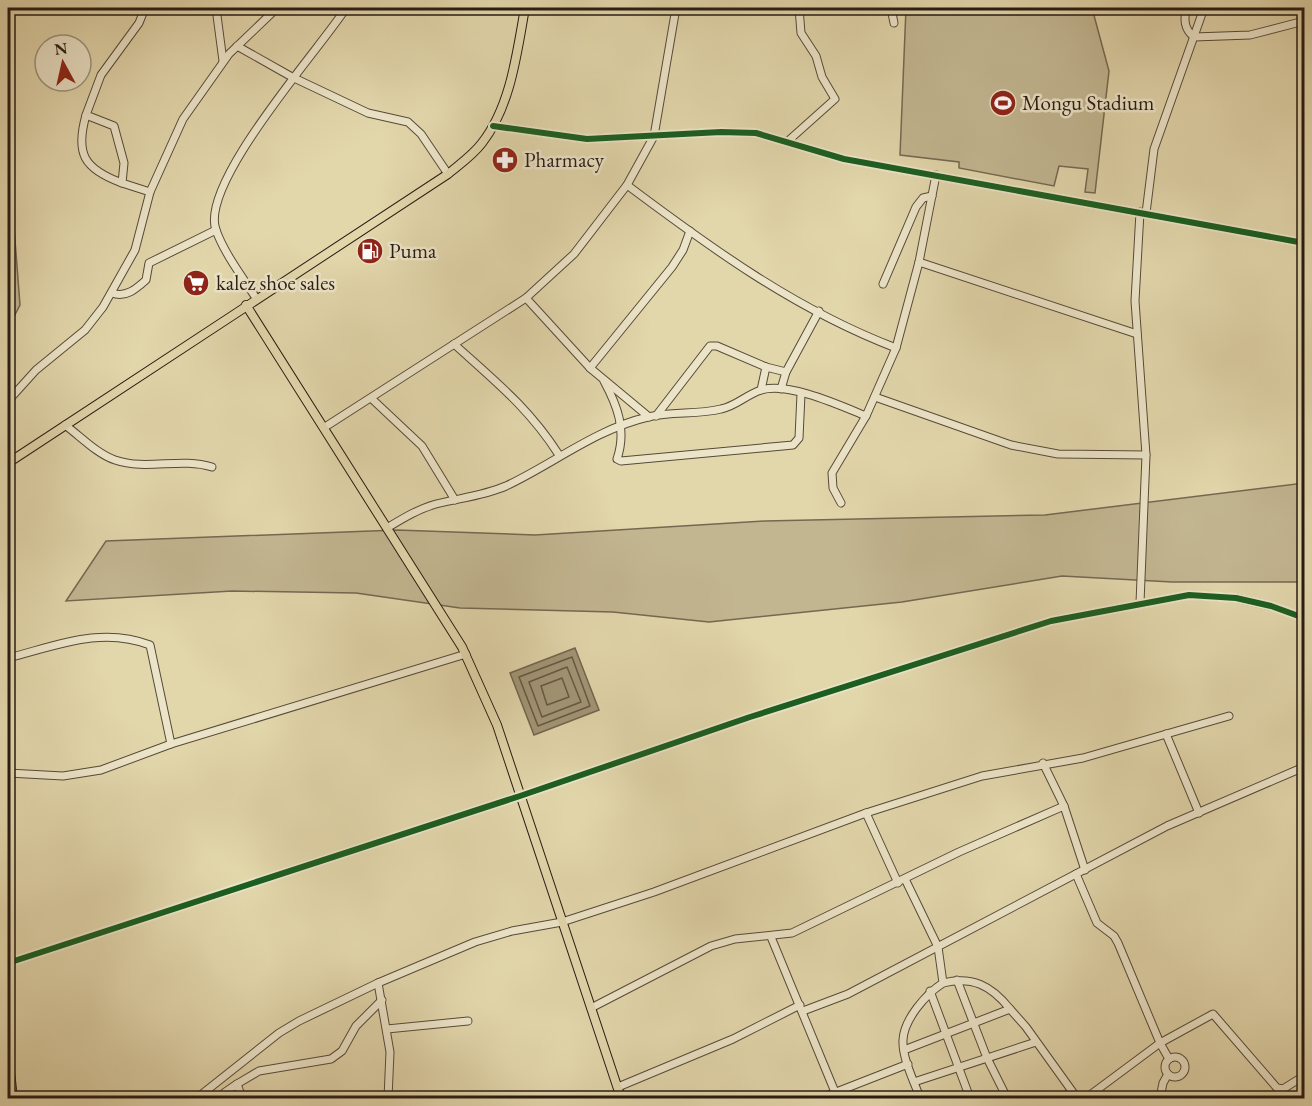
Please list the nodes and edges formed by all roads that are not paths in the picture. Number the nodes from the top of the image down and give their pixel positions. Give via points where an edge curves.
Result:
1 (145, 8) edge
2 (216, 8) edge
3 (278, 8) edge
4 (525, 8) edge
5 (676, 8) edge
6 (799, 8) edge
7 (891, 8) edge
8 (1186, 8) edge
9 (1204, 8) edge
10 (344, 11) dead end
11 (1305, 21) edge
12 (894, 23) dead end
13 (1194, 37) junction
14 (237, 46) junction
15 (223, 61) junction
16 (292, 77) junction
17 (86, 115) junction
18 (493, 126) junction
19 (654, 136) junction
20 (788, 141) junction
21 (448, 174) junction
22 (936, 175) junction
23 (122, 183) junction
24 (627, 185) junction
25 (150, 192) junction
26 (932, 196) junction
27 (1143, 212) junction
28 (216, 230) junction
29 (690, 231) junction
30 (1305, 243) edge
31 (919, 262) junction
32 (883, 284) dead end
33 (112, 293) junction
34 (256, 298) junction
35 (526, 298) junction
36 (246, 305) junction
37 (819, 311) junction
38 (1137, 334) junction
39 (454, 344) junction
40 (896, 348) junction
41 (590, 368) junction
42 (766, 368) junction
43 (786, 372) junction
44 (604, 381) junction
45 (782, 389) junction
46 (761, 390) junction
47 (801, 394) junction
48 (875, 397) junction
49 (372, 399) junction
50 (8, 401) edge
51 (653, 416) junction
52 (866, 416) junction
53 (65, 425) junction
54 (621, 426) junction
55 (326, 428) junction
56 (559, 455) junction
57 (1146, 455) junction
58 (8, 462) edge
59 (212, 467) dead end
60 (455, 500) junction
61 (841, 503) dead end
62 (387, 528) junction
63 (1140, 603) junction
64 (1305, 618) edge
65 (466, 654) junction
66 (8, 658) edge
67 (1229, 716) dead end
68 (1166, 734) junction
69 (171, 744) junction
70 (1043, 763) junction
71 (1305, 767) edge
72 (8, 773) edge
73 (520, 796) junction
74 (1064, 806) junction
75 (866, 813) junction
76 (1198, 813) junction
77 (1084, 870) junction
78 (1076, 874) junction
79 (901, 881) junction
80 (562, 922) junction
81 (771, 937) junction
82 (938, 946) junction
83 (8, 963) edge
84 (957, 980) junction
85 (378, 983) junction
86 (943, 983) junction
87 (930, 991) junction
88 (382, 1000) junction
89 (591, 1008) junction
90 (802, 1008) junction
91 (1010, 1009) junction
92 (468, 1021) dead end
93 (974, 1022) junction
94 (387, 1029) junction
95 (945, 1033) junction
96 (1036, 1042) junction
97 (1160, 1043) junction
98 (904, 1050) junction
99 (8, 1054) edge
100 (987, 1058) junction
101 (1169, 1059) junction
102 (909, 1064) junction
103 (958, 1067) junction
104 (9, 1070) edge
105 (1168, 1074) junction
106 (222, 1079) junction
107 (914, 1082) junction
108 (1305, 1082) edge
109 (237, 1084) junction
110 (618, 1087) junction
111 (835, 1092) junction
112 (224, 1096) edge
113 (1074, 1096) edge
114 (13, 1098) edge
115 (196, 1098) edge
116 (242, 1098) edge
117 (388, 1098) edge
118 (621, 1098) edge
119 (820, 1098) edge
120 (920, 1098) edge
121 (970, 1098) edge
122 (1007, 1098) edge
123 (1057, 1098) edge
124 (1086, 1098) edge
125 (1160, 1098) edge

1 - 17 street via 139,23 101,75
2 - 15 street
3 - 14 street
4 - 18 main road via 516,56
5 - 19 street
6 - 20 street via 801,33 835,99
7 - 12 street
8 - 13 street via 1185,24
9 - 13 street
10 - 16 street
11 - 13 street via 1250,35
13 - 27 street via 1154,148
14 - 15 street
14 - 16 street
15 - 25 street via 183,119
16 - 21 street via 368,113 408,122 427,141
16 - 28 street via 238,159 216,204
17 - 23 street via 114,126 124,163
17 - 23 street via 80,141 83,157 96,170
18 - 19 street via 586,139
18 - 21 main road via 473,154
19 - 20 street via 756,133
19 - 24 street
20 - 22 street via 844,159
21 - 34 main road
22 - 26 street
22 - 27 street
23 - 25 street
24 - 29 street
24 - 35 street via 574,254
25 - 33 street via 135,250
26 - 31 street
26 - 32 street via 923,198 916,207
27 - 30 street
27 - 38 street via 1135,260
28 - 33 street via 149,263 146,280 131,292
28 - 34 street
29 - 37 street via 765,284
29 - 41 street via 672,267
31 - 38 street
31 - 40 street
33 - 50 street via 85,330 36,370
34 - 36 main road
35 - 39 street
35 - 41 street
36 - 53 main road
36 - 55 main road
37 - 40 street via 856,333
37 - 43 street
38 - 57 street
39 - 49 street
39 - 56 street via 523,407
40 - 48 street
41 - 44 street
42 - 43 street
42 - 46 street
42 - 51 street via 724,348 710,346
43 - 45 street
44 - 51 street
44 - 54 street via 616,404
45 - 46 street
45 - 47 street
46 - 51 street via 722,409
47 - 52 street
47 - 54 street via 799,438 783,448 618,460
48 - 52 street
48 - 57 street via 1011,445 1058,454
49 - 55 street
49 - 60 street via 422,446
51 - 54 street
52 - 61 street via 832,473 833,488
53 - 58 main road
53 - 59 street via 114,460 137,464 192,461
54 - 56 street
55 - 62 main road
56 - 60 street via 504,487
57 - 63 street
60 - 62 street via 423,508
62 - 65 main road
63 - 64 street via 1190,595 1236,598
63 - 73 street via 1051,621 750,717
65 - 69 street
65 - 73 main road via 497,725
66 - 69 street via 99,636 120,636 150,645
67 - 68 street
68 - 70 street via 1083,758
68 - 76 street
69 - 72 street via 77,775
70 - 74 street
70 - 75 street via 982,776
71 - 76 street
73 - 80 main road
73 - 83 street
74 - 77 street
74 - 79 street
75 - 79 street
75 - 80 street via 734,864
76 - 77 street
77 - 78 street
78 - 82 street
78 - 97 street via 1097,923 1118,943
79 - 81 street via 792,933
79 - 82 street
80 - 85 street via 476,942
80 - 89 main road
81 - 89 street via 711,945
81 - 90 street
82 - 86 street
82 - 90 street via 848,994
84 - 86 street
84 - 91 street via 985,985 999,994
84 - 93 street
85 - 88 street
85 - 106 street via 279,1033
86 - 87 street
87 - 95 street
87 - 98 street via 904,1032
88 - 94 street
88 - 109 street via 356,1026 342,1052 331,1059 267,1069
89 - 110 main road
90 - 110 street
90 - 111 street
91 - 93 street
91 - 96 street
92 - 94 street
93 - 95 street
93 - 100 street
94 - 117 street
95 - 98 street
95 - 103 street
96 - 100 street
96 - 113 street
97 - 101 street
97 - 108 street via 1213,1014 1277,1088 1283,1089 1299,1079
97 - 124 street
98 - 102 street
99 - 104 main road
100 - 103 street
100 - 122 street
101 - 105 street via 1165,1066
101 - 105 street via 1177,1057 1184,1065 1179,1076
102 - 107 street
102 - 111 street
103 - 107 street
103 - 121 street
104 - 114 main road
105 - 125 street
106 - 112 street
106 - 115 street
107 - 120 street
109 - 112 street
109 - 116 street
110 - 118 main road
111 - 119 street
113 - 123 street

